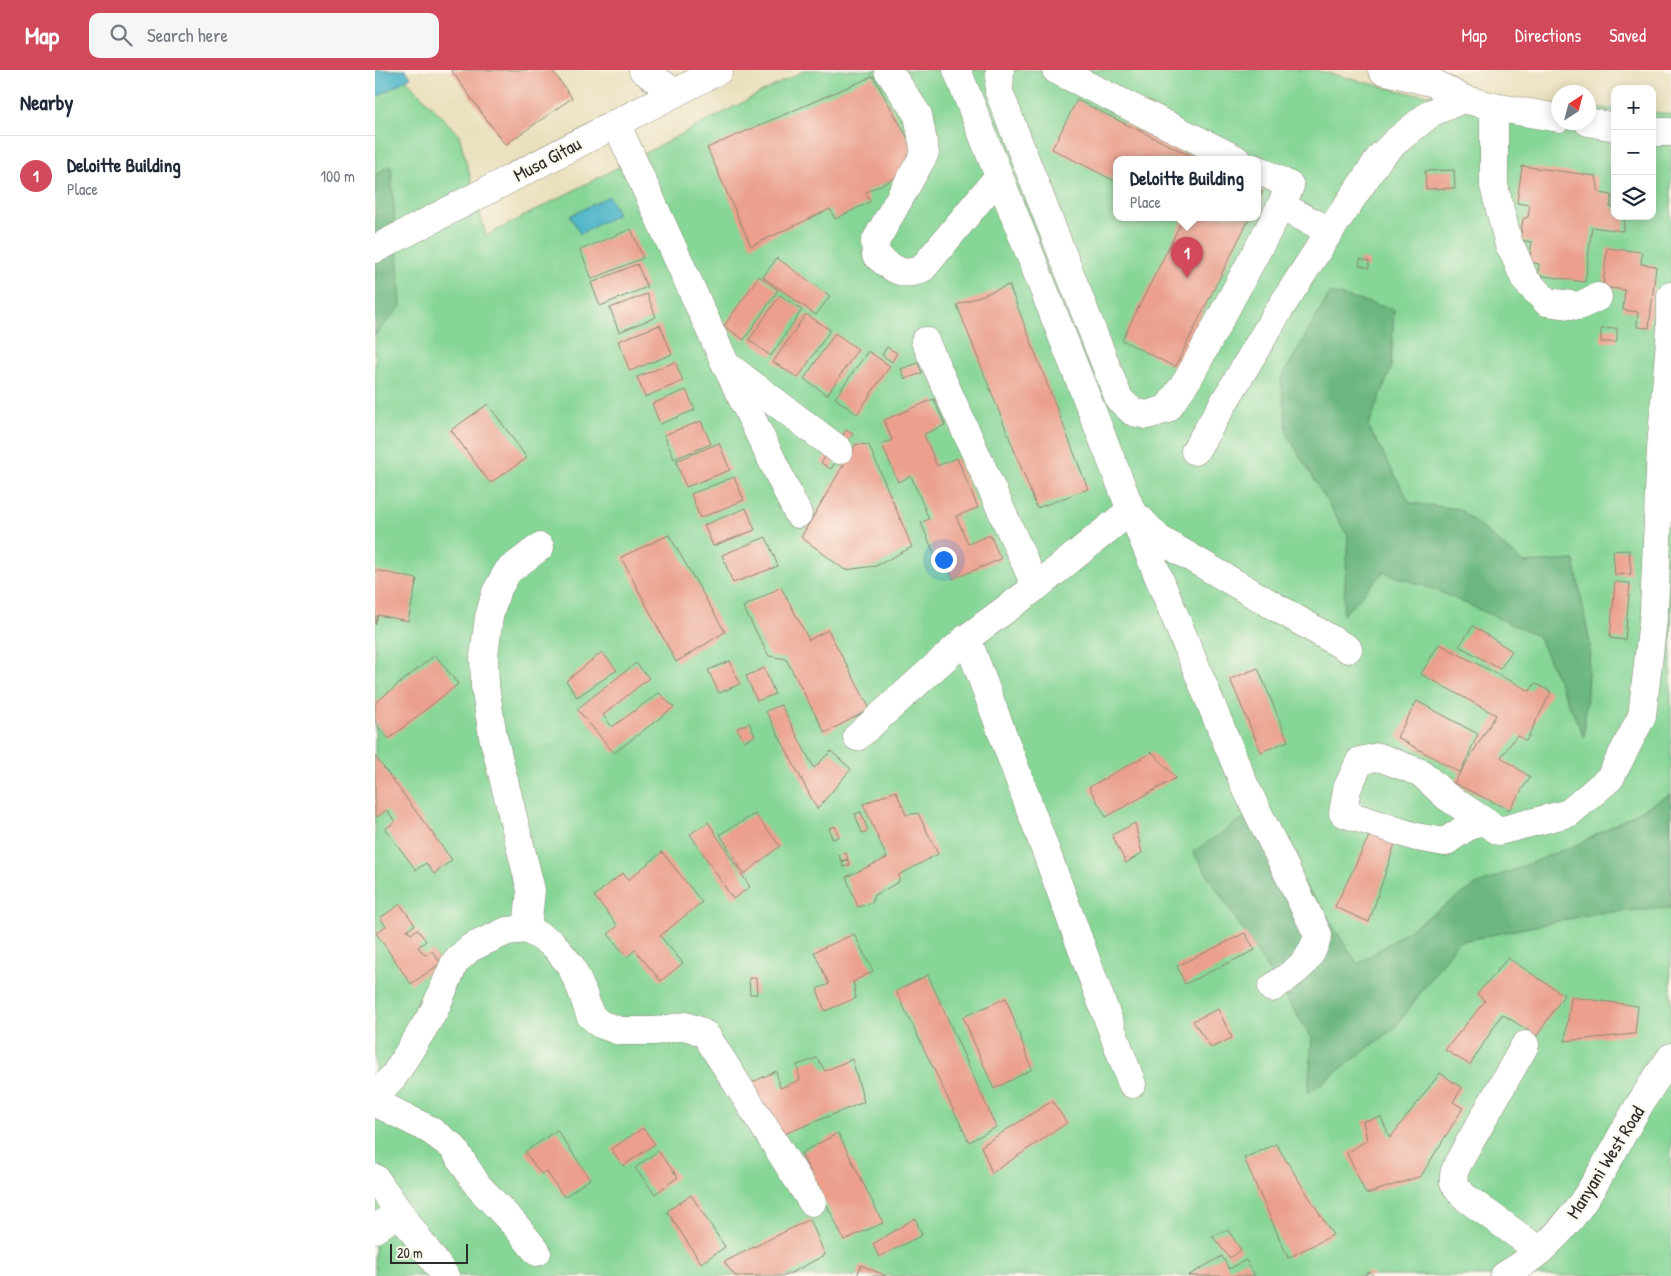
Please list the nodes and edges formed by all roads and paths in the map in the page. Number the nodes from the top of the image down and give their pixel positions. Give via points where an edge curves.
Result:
1 (643, 70) edge
2 (719, 70) edge
3 (888, 70) edge
4 (957, 70) edge
5 (1000, 70) edge
6 (1056, 70) edge
7 (1382, 70) edge
8 (675, 93) junction
9 (1463, 99) junction
10 (1495, 107) junction
11 (1551, 117) edge
12 (616, 123) junction
13 (1596, 123) edge
14 (1611, 126) edge
15 (1656, 132) edge
16 (1671, 132) edge
17 (1230, 156) edge
18 (1261, 172) edge
19 (999, 176) junction
20 (1281, 206) junction
21 (1330, 231) junction
22 (375, 249) edge
23 (1671, 296) edge
24 (1598, 297) dead end
25 (925, 341) dead end
26 (726, 365) junction
27 (839, 450) dead end
28 (1195, 451) dead end
29 (1131, 510) junction
30 (798, 514) dead end
31 (540, 547) dead end
32 (1036, 587) junction
33 (967, 638) junction
34 (1348, 649) dead end
35 (857, 737) dead end
36 (1482, 820) junction
37 (527, 929) junction
38 (1272, 988) dead end
39 (1525, 1045) dead end
40 (1671, 1057) edge
41 (1131, 1084) dead end
42 (375, 1095) edge
43 (375, 1102) edge
44 (375, 1178) edge
45 (812, 1202) dead end
46 (399, 1212) junction
47 (375, 1229) edge
48 (1540, 1251) junction
49 (537, 1252) dead end
50 (445, 1276) edge
51 (1505, 1276) edge

1 - 8 street
2 - 8 street, Musa Gitau
3 - 19 street via 918,115 925,153 875,242 876,255 889,267 914,274 923,268
4 - 19 street
5 - 20 street via 1002,102 1119,399 1133,412 1147,415 1167,408 1187,378
6 - 17 street
7 - 9 street via 1434,83
8 - 12 street, Musa Gitau
9 - 10 street
9 - 21 street via 1431,113 1395,142 1380,157
10 - 11 street
10 - 24 street via 1494,186 1509,245 1525,280 1547,302 1579,306
12 - 22 street, Musa Gitau
12 - 26 street
13 - 14 street
15 - 16 street
18 - 20 street via 1290,186
19 - 29 street
20 - 21 street
21 - 28 street
23 - 36 street via 1654,611 1641,716 1610,778 1569,813 1499,831
25 - 32 street
26 - 27 street
26 - 30 street
29 - 32 street
29 - 34 street via 1159,539
29 - 38 street via 1244,784 1318,935 1304,965
31 - 37 street via 508,571 496,592 484,656 493,736 531,890
32 - 33 street
33 - 35 street
33 - 41 street
36 - 36 street via 1446,796 1421,773 1379,757 1360,761 1347,789 1343,813 1416,837 1445,842 1467,826
37 - 42 street via 507,930 470,948 455,962 434,1011 394,1076
37 - 45 street via 553,944 571,966 590,1015 600,1024 620,1031 655,1031 685,1026 706,1035
39 - 48 street via 1458,1163 1453,1180 1466,1198
40 - 48 street, Manyani West Road via 1576,1214
43 - 49 street via 430,1130 453,1147 478,1186
44 - 46 street
46 - 47 street
46 - 50 street
48 - 51 street, Manyani West Road

